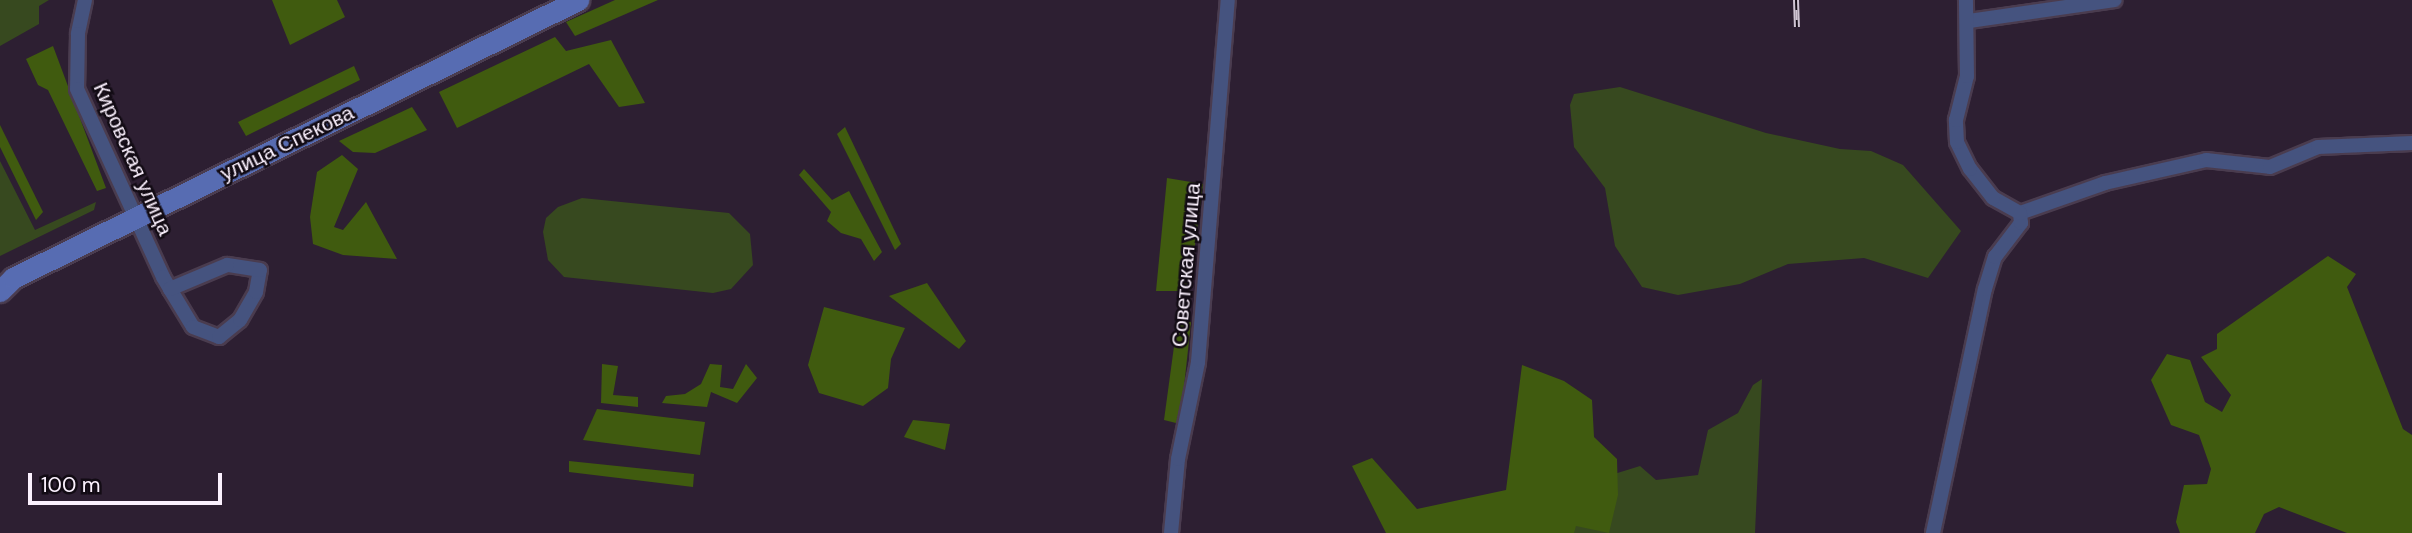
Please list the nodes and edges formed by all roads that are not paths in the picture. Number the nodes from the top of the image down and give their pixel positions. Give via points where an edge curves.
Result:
1 (85, 0) edge
2 (578, 0) edge
3 (1228, 0) edge
4 (1966, 0) edge
5 (2114, 0) edge
6 (1969, 21) junction
7 (2412, 143) edge
8 (2020, 213) junction
9 (137, 217) junction
10 (170, 289) junction
11 (0, 291) edge
12 (1171, 533) edge
13 (1933, 533) edge

1 - 9 street, Кировская улица via 78,34 76,89
2 - 9 main road, улица Спекова
3 - 12 street, Советская улица via 1198,362 1178,459
4 - 6 street
5 - 6 street
6 - 8 street via 1957,142 1970,169 1993,198
7 - 8 street via 2318,147 2270,167 2206,160 2105,183
8 - 13 street via 2021,223 1995,257 1985,289
9 - 10 street, Кировская улица
9 - 11 main road, улица Спекова via 13,278
10 - 10 street, Кировская улица via 227,265 260,270 256,292 240,320 219,337 193,327

